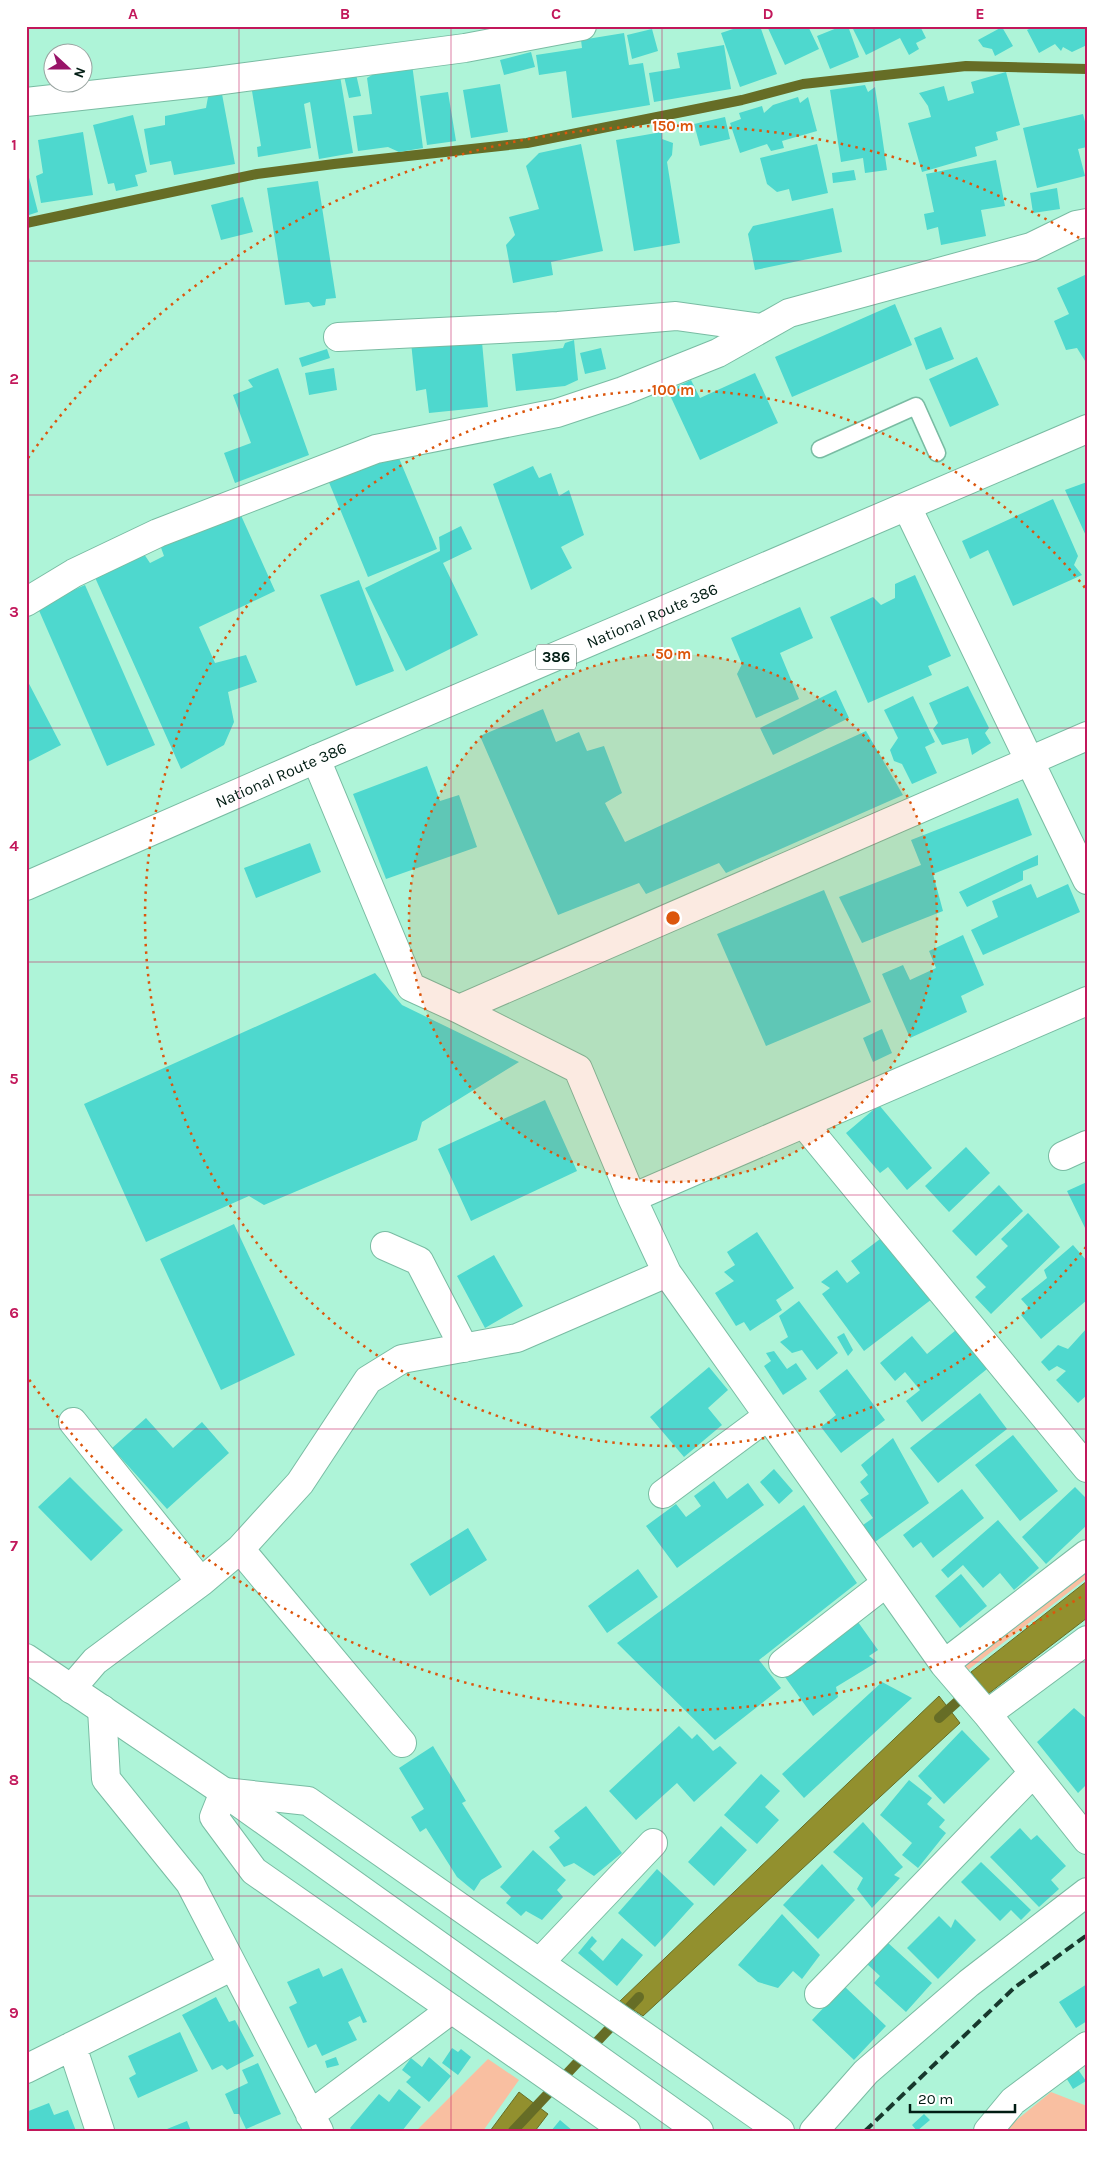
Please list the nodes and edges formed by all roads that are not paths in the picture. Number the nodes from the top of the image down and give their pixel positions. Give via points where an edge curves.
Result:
1 (582, 26) edge
2 (26, 102) edge
3 (1087, 223) edge
4 (762, 328) junction
5 (338, 337) dead end
6 (1087, 429) edge
7 (820, 449) dead end
8 (937, 453) dead end
9 (907, 507) junction
10 (26, 602) edge
11 (1087, 736) edge
12 (316, 759) junction
13 (1030, 761) junction
14 (1087, 880) edge
15 (26, 886) edge
16 (1087, 1001) edge
17 (459, 1009) junction
18 (804, 1124) junction
19 (632, 1198) junction
20 (385, 1246) dead end
21 (667, 1273) junction
22 (464, 1348) junction
23 (768, 1416) junction
24 (73, 1422) dead end
25 (1087, 1468) edge
26 (663, 1494) dead end
27 (240, 1549) junction
28 (1087, 1554) edge
29 (201, 1582) junction
30 (886, 1584) junction
31 (1087, 1640) edge
32 (26, 1658) edge
33 (783, 1663) dead end
34 (944, 1664) junction
35 (71, 1689) junction
36 (102, 1709) junction
37 (987, 1714) junction
38 (402, 1743) dead end
39 (1034, 1773) junction
40 (224, 1792) junction
41 (1087, 1840) edge
42 (653, 1843) dead end
43 (1087, 1892) edge
44 (540, 1962) junction
45 (233, 1966) junction
46 (819, 1994) dead end
47 (452, 2009) junction
48 (72, 2046) junction
49 (1087, 2046) edge
50 (26, 2069) edge
51 (314, 2123) edge
52 (100, 2131) edge
53 (626, 2131) edge
54 (699, 2131) edge
55 (780, 2131) edge
56 (814, 2131) edge
57 (988, 2131) edge

1 - 2 main road via 456,49
3 - 4 main road via 1031,247 789,313
4 - 5 main road via 676,316 558,326
4 - 10 main road via 718,353 557,413 376,449 158,533 74,573
6 - 9 main road, National Route 386 / 386
7 - 8 lane via 916,406
9 - 12 main road, National Route 386 / 386
9 - 13 main road
11 - 13 main road
12 - 15 main road, National Route 386 / 386
12 - 17 main road via 411,987
13 - 14 main road
13 - 17 main road
16 - 18 main road
17 - 19 main road via 578,1069
18 - 19 main road
18 - 25 main road
19 - 21 main road
20 - 22 main road via 419,1261
21 - 22 main road via 517,1338
21 - 23 main road
22 - 27 main road via 402,1359 368,1380 300,1483
23 - 26 main road
23 - 30 main road
24 - 29 main road
27 - 29 main road
27 - 38 main road
28 - 34 main road
29 - 35 main road via 95,1661
30 - 33 main road
30 - 34 main road
31 - 37 main road
32 - 35 main road
34 - 37 main road
35 - 36 main road
36 - 40 main road
36 - 45 main road via 106,1779 190,1883
37 - 39 main road
39 - 41 main road
39 - 46 main road
40 - 44 main road via 308,1800
40 - 47 main road via 214,1818 254,1871
40 - 54 main road
42 - 44 main road
43 - 56 main road via 969,1983 866,2072
44 - 55 main road
45 - 48 main road
45 - 51 main road
47 - 51 main road
47 - 53 main road
48 - 50 main road
48 - 52 main road
49 - 57 main road via 1013,2101

